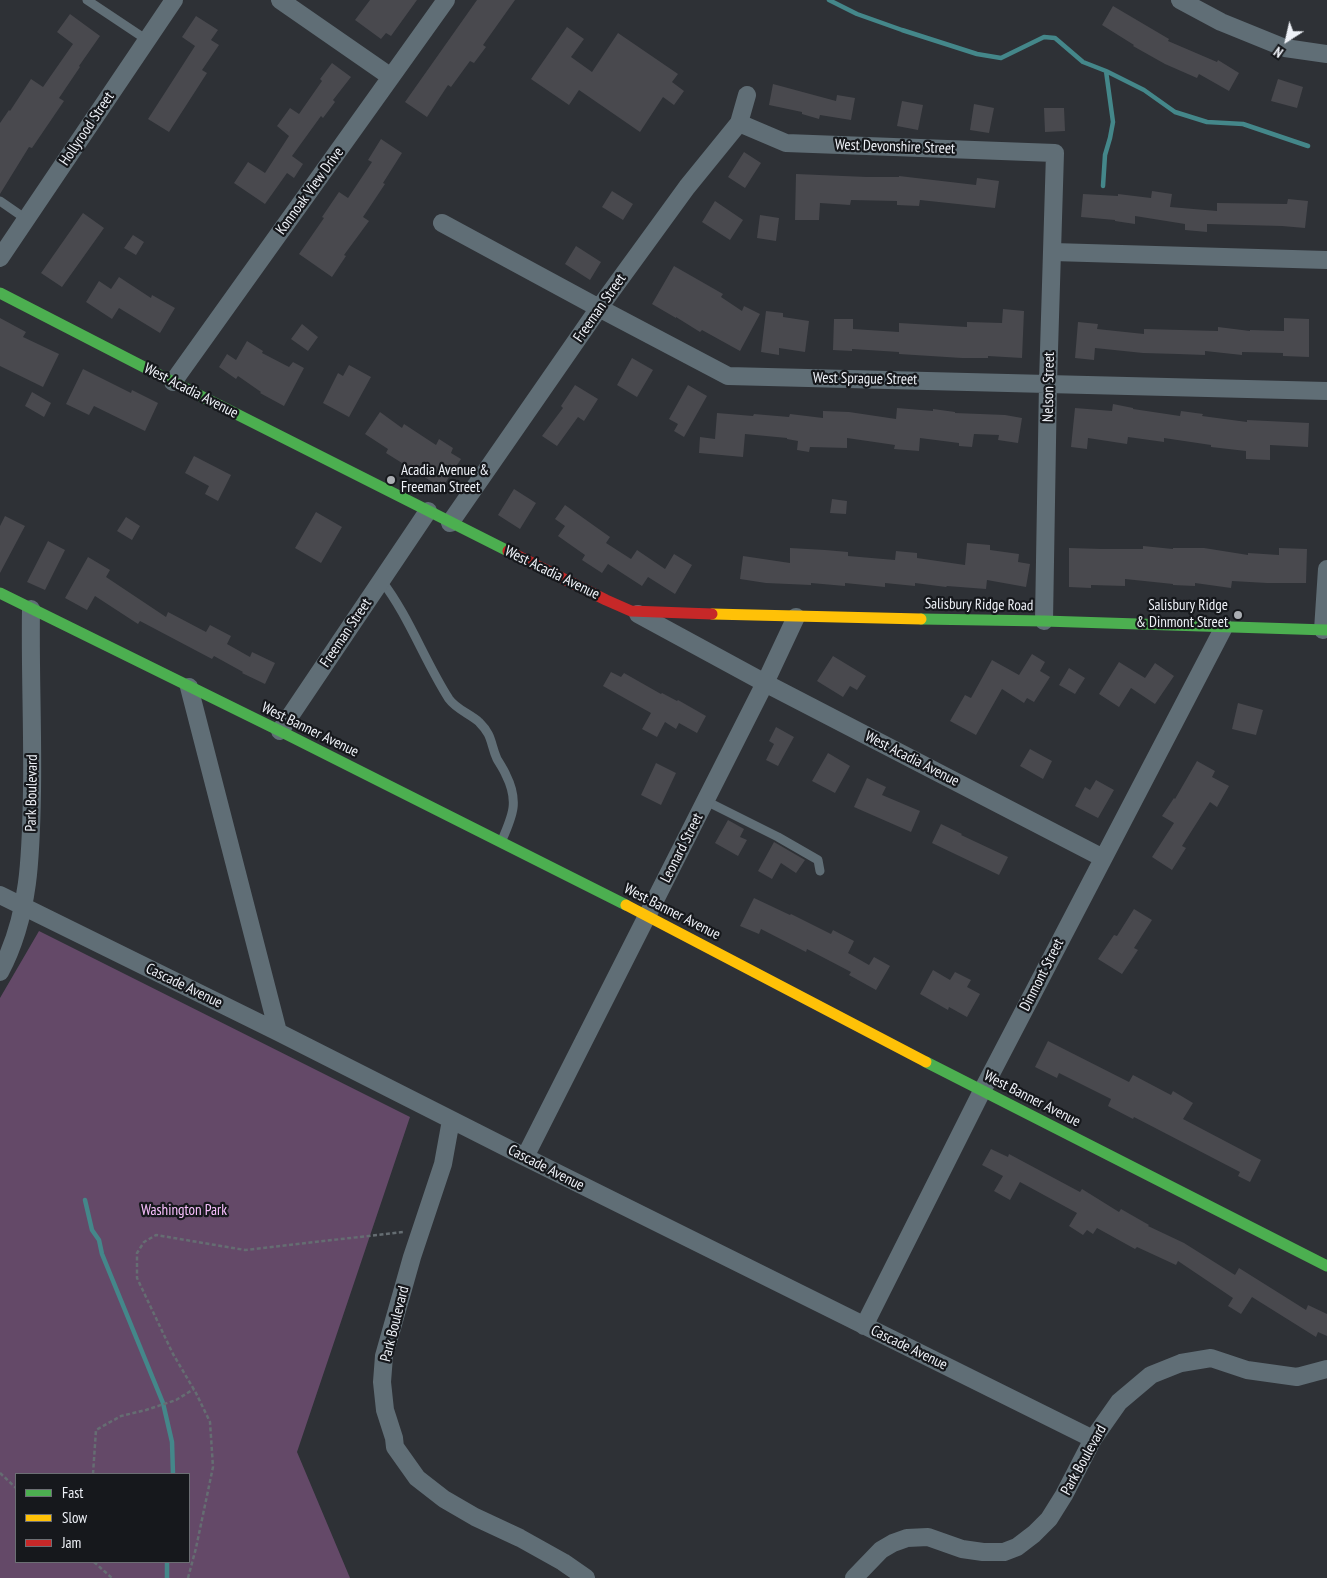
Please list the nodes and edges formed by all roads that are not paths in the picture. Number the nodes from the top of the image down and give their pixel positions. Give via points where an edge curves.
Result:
1 (87, 0) edge
2 (174, 0) edge
3 (280, 0) edge
4 (446, 0) edge
5 (1180, 0) edge
6 (147, 40) junction
7 (1327, 54) edge
8 (391, 77) junction
9 (748, 95) dead end
10 (739, 123) junction
11 (1055, 153) joint
12 (0, 201) edge
13 (26, 219) junction
14 (442, 222) dead end
15 (1053, 252) junction
16 (0, 258) edge
17 (1327, 260) edge
18 (0, 293) edge
19 (599, 308) junction
20 (173, 382) junction
21 (1048, 384) junction
22 (1327, 391) edge
23 (428, 511) junction
24 (450, 523) junction
25 (1327, 569) edge
26 (381, 580) junction
27 (0, 593) edge
28 (31, 609) junction
29 (631, 611) junction
30 (796, 617) junction
31 (1044, 621) junction
32 (1224, 627) junction
33 (1325, 630) edge
34 (765, 683) junction
35 (189, 687) junction
36 (280, 731) junction
37 (706, 801) junction
38 (501, 842) junction
39 (1103, 858) junction
40 (820, 872) dead end
41 (0, 895) edge
42 (24, 907) junction
43 (648, 916) junction
44 (0, 972) edge
45 (278, 1032) junction
46 (982, 1091) junction
47 (451, 1120) junction
48 (525, 1157) junction
49 (1327, 1266) edge
50 (864, 1326) junction
51 (1327, 1370) edge
52 (1093, 1439) junction
53 (586, 1578) edge
54 (854, 1578) edge

1 - 6 lane
2 - 6 street, Hollyrood Street
3 - 8 street
4 - 8 street, Konnoak View Drive
5 - 7 street via 1221,22 1285,48
6 - 13 street, Hollyrood Street
8 - 20 street, Konnoak View Drive
9 - 10 street, Freeman Street
10 - 11 street, West Devonshire Street via 786,142
10 - 19 street, Freeman Street via 686,187
11 - 15 street, Nelson Street
12 - 13 lane
13 - 16 street, Hollyrood Street
14 - 19 street, West Sprague Street
15 - 17 street
15 - 21 street, Nelson Street
18 - 20 street, West Acadia Avenue
19 - 21 street, West Sprague Street via 728,376
19 - 24 street, Freeman Street
20 - 23 street, West Acadia Avenue
21 - 22 street, West Sprague Street
21 - 31 street, Nelson Street
23 - 24 street, West Acadia Avenue
23 - 26 street, Freeman Street
24 - 29 street, West Acadia Avenue
25 - 33 street
26 - 36 street, Freeman Street
26 - 38 lane via 395,598 450,700 490,735 497,759 514,794 515,804
27 - 28 street, West Banner Avenue
28 - 35 street, West Banner Avenue
28 - 42 street, Park Boulevard via 32,846
29 - 30 street, Salisbury Ridge Road
29 - 34 street, West Acadia Avenue
30 - 31 street, Salisbury Ridge Road
30 - 34 street, Leonard Street
31 - 32 street, Salisbury Ridge Road
32 - 33 street, Salisbury Ridge Road
32 - 39 street, Dinmont Street
34 - 37 street, Leonard Street
34 - 39 street, West Acadia Avenue
35 - 36 street, West Banner Avenue
35 - 45 street
36 - 38 street, West Banner Avenue
37 - 40 lane via 818,860
37 - 43 street, Leonard Street
38 - 43 street, West Banner Avenue
39 - 46 street, Dinmont Street
41 - 42 street, Cascade Avenue
42 - 44 street, Park Boulevard
42 - 45 street, Cascade Avenue
43 - 46 street, West Banner Avenue
43 - 48 street, Leonard Street
45 - 47 street, Cascade Avenue
46 - 49 street, West Banner Avenue
46 - 50 street, Dinmont Street
47 - 48 street, Cascade Avenue
47 - 53 street, Park Boulevard via 443,1164 384,1356 385,1410 394,1447 416,1478 444,1499 475,1518 520,1538
48 - 50 street, Cascade Avenue
50 - 52 street, Cascade Avenue
51 - 52 street, Park Boulevard via 1297,1377 1247,1370 1211,1358 1181,1363 1151,1375 1119,1402
52 - 54 street, Park Boulevard via 1049,1519 1017,1547 1004,1552 983,1552 962,1549 928,1537 907,1538 882,1550

